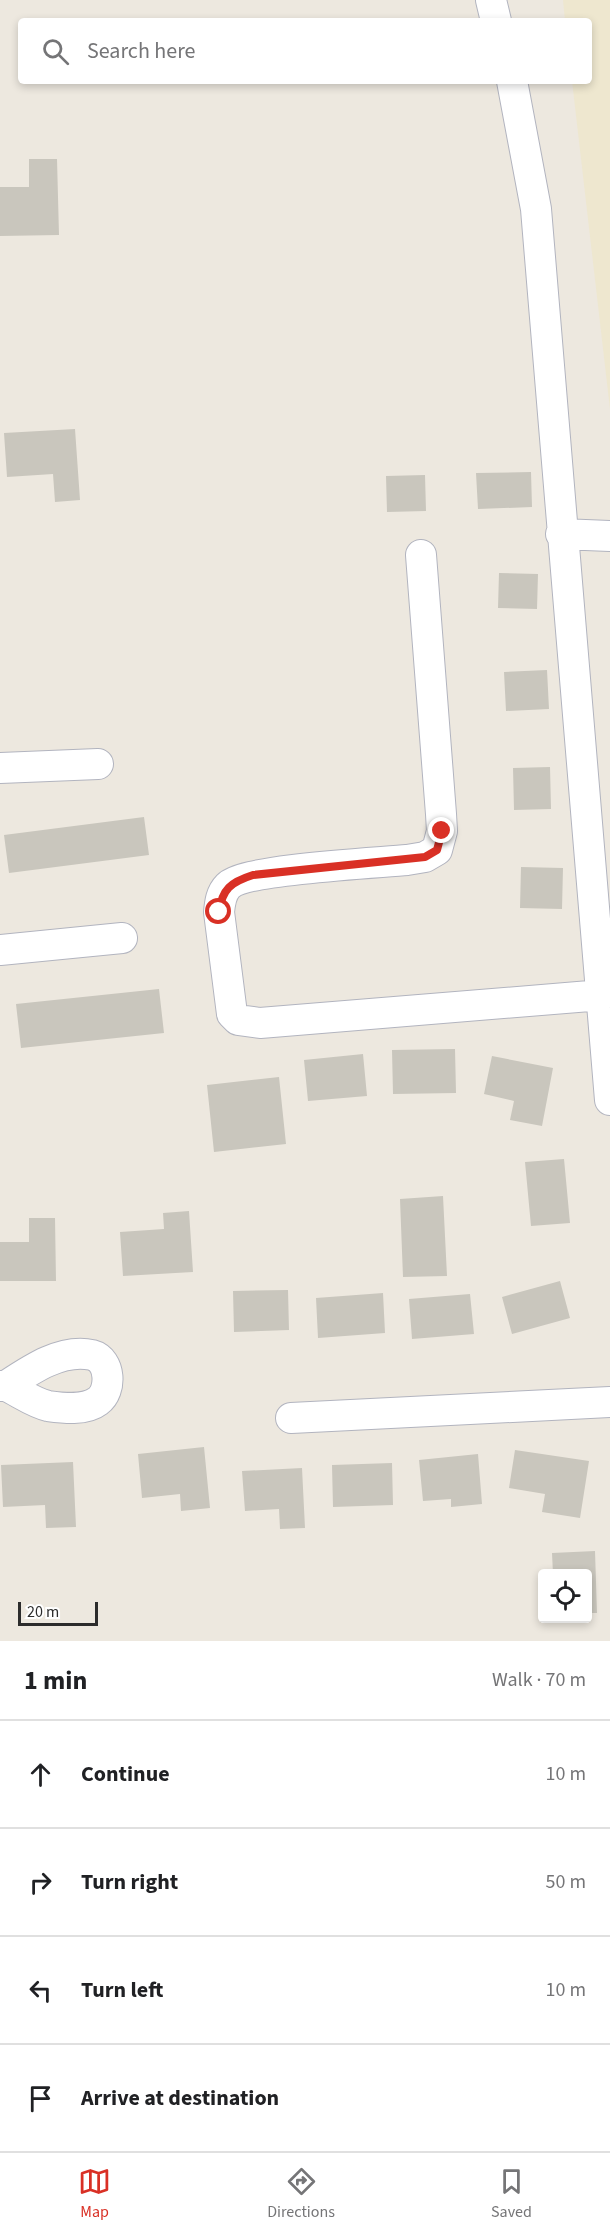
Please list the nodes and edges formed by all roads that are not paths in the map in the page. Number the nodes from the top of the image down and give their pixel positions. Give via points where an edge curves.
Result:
1 (490, 0) edge
2 (495, 18) edge
3 (513, 84) edge
4 (561, 534) junction
5 (610, 536) edge
6 (421, 555) dead end
7 (98, 764) dead end
8 (0, 768) edge
9 (602, 885) edge
10 (122, 938) dead end
11 (0, 950) edge
12 (602, 995) junction
13 (610, 1100) edge
14 (610, 1402) edge
15 (291, 1418) dead end

1 - 2 street
3 - 4 street via 536,209
4 - 5 street
4 - 9 street
6 - 12 street via 442,831 437,850 407,860 253,875 228,885 221,896 219,912 232,1014 238,1020 260,1023
7 - 8 street
9 - 12 street
10 - 11 street
12 - 13 street
14 - 15 street

